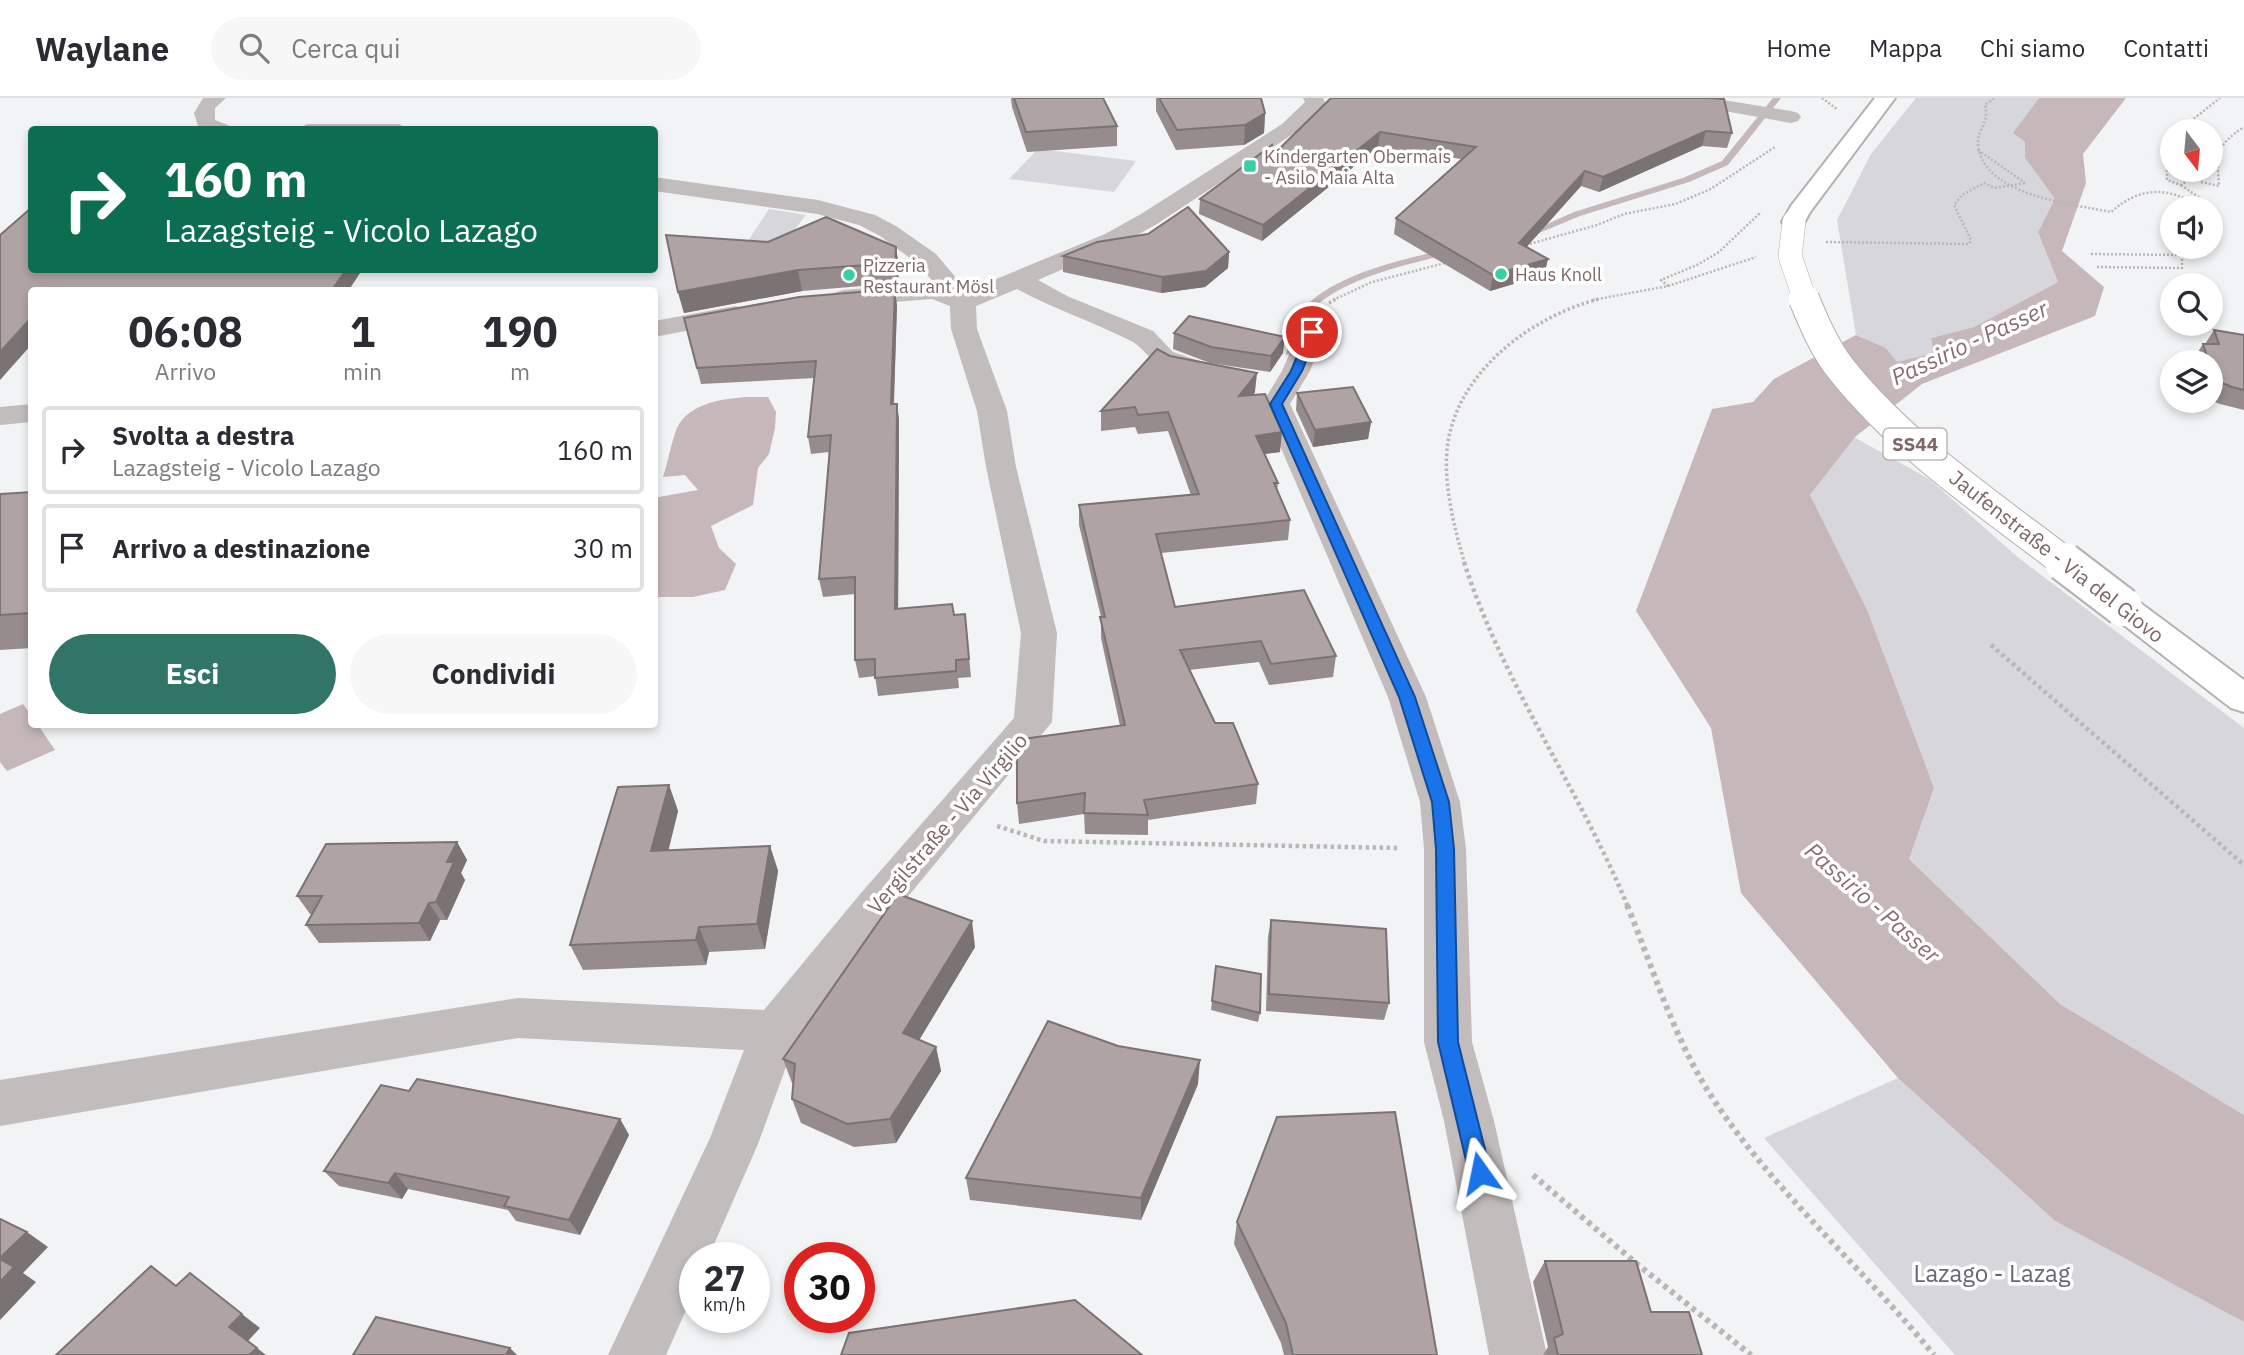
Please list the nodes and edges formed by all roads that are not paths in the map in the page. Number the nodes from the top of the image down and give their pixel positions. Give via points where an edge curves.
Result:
1 (216, 98) edge
2 (1312, 98) edge
3 (1655, 98) edge
4 (1885, 98) edge
5 (1791, 117) road end
6 (209, 126) edge
7 (658, 185) edge
8 (1018, 279) junction
9 (815, 301) edge
10 (963, 302) junction
11 (762, 309) edge
12 (658, 328) edge
13 (1312, 332) road end
14 (1257, 382) junction
15 (28, 413) edge
16 (0, 416) edge
17 (2244, 699) edge
18 (775, 1031) junction
19 (0, 1103) edge
20 (637, 1355) edge
21 (1518, 1355) edge

1 - 6 street via 202,113
2 - 8 street via 1315,103 1289,128 1149,219
3 - 5 street
4 - 17 main road, Jaufenstraße - Via del Giovo / SS44, bridge via 1794,222 1790,256 1815,325 1840,368 1935,462
7 - 10 street via 818,206 867,220 927,259
8 - 10 street
8 - 14 street via 1144,337 1163,358 1180,366
9 - 10 street via 934,291
10 - 18 street, Vergilstraße - Via Virgilio via 964,329 992,411 1039,633 1033,722
11 - 12 street
13 - 14 street
14 - 21 street via 1276,404 1407,697 1440,802 1448,1042
15 - 16 street
18 - 19 street via 518,1018
18 - 20 street, Vergilstraße - Via Virgilio via 733,1143

